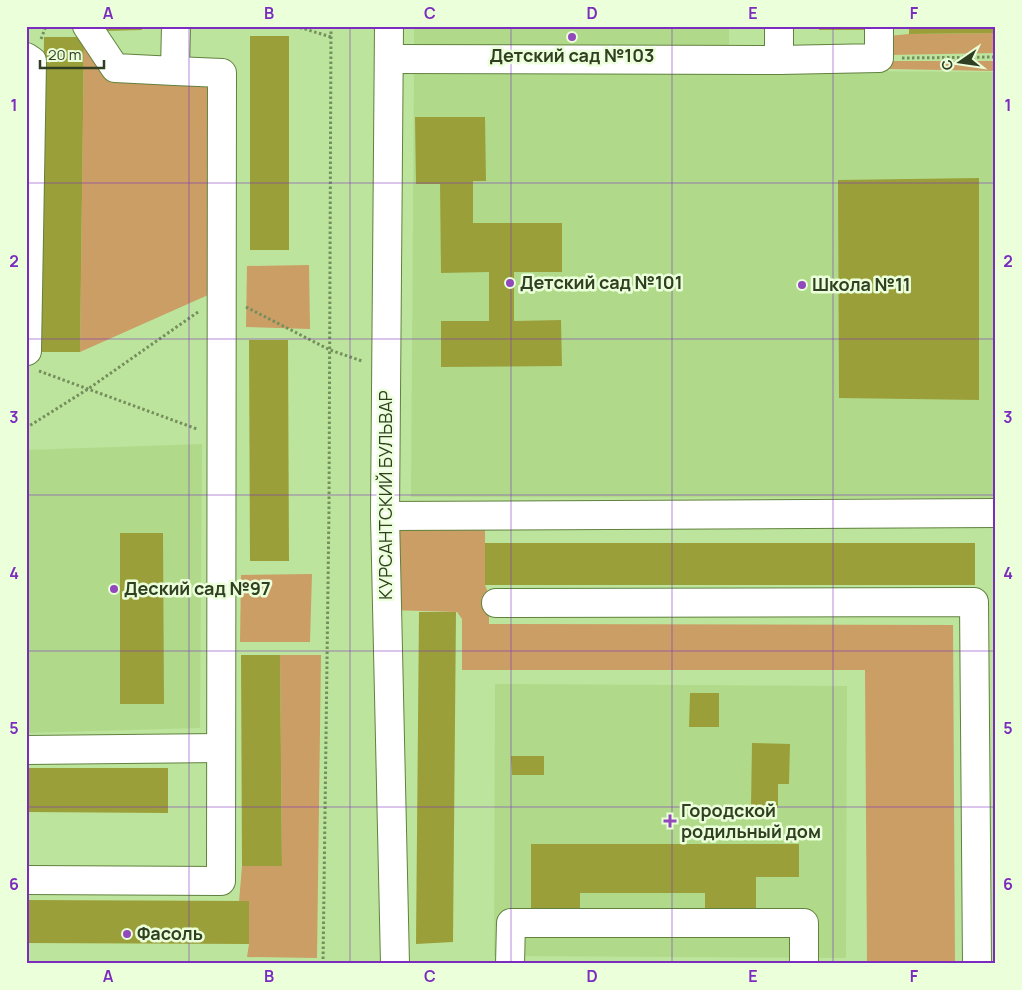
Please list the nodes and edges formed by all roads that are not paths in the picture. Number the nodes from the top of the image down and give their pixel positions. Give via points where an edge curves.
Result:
1 (87, 26) edge
2 (176, 26) edge
3 (389, 26) edge
4 (778, 26) edge
5 (879, 26) edge
6 (26, 57) edge
7 (389, 59) junction
8 (779, 60) junction
9 (174, 71) junction
10 (27, 322) edge
11 (31, 361) edge
12 (996, 513) edge
13 (385, 516) junction
14 (496, 604) dead end
15 (221, 748) junction
16 (26, 750) edge
17 (26, 880) edge
18 (395, 964) edge
19 (510, 964) edge
20 (804, 964) edge
21 (977, 964) edge

1 - 9 street via 115,68
2 - 9 street
3 - 7 street, КУРСАНТСКИЙ БУЛЬВАР
4 - 8 street
5 - 8 street via 879,58
6 - 10 street via 32,61
7 - 8 street
7 - 13 street, КУРСАНТСКИЙ БУЛЬВАР
9 - 15 street via 222,73
10 - 11 street
12 - 13 street
13 - 18 street, КУРСАНТСКИЙ БУЛЬВАР
14 - 21 street via 974,602
15 - 16 street
15 - 17 street via 221,881
19 - 20 street via 511,923 804,923

